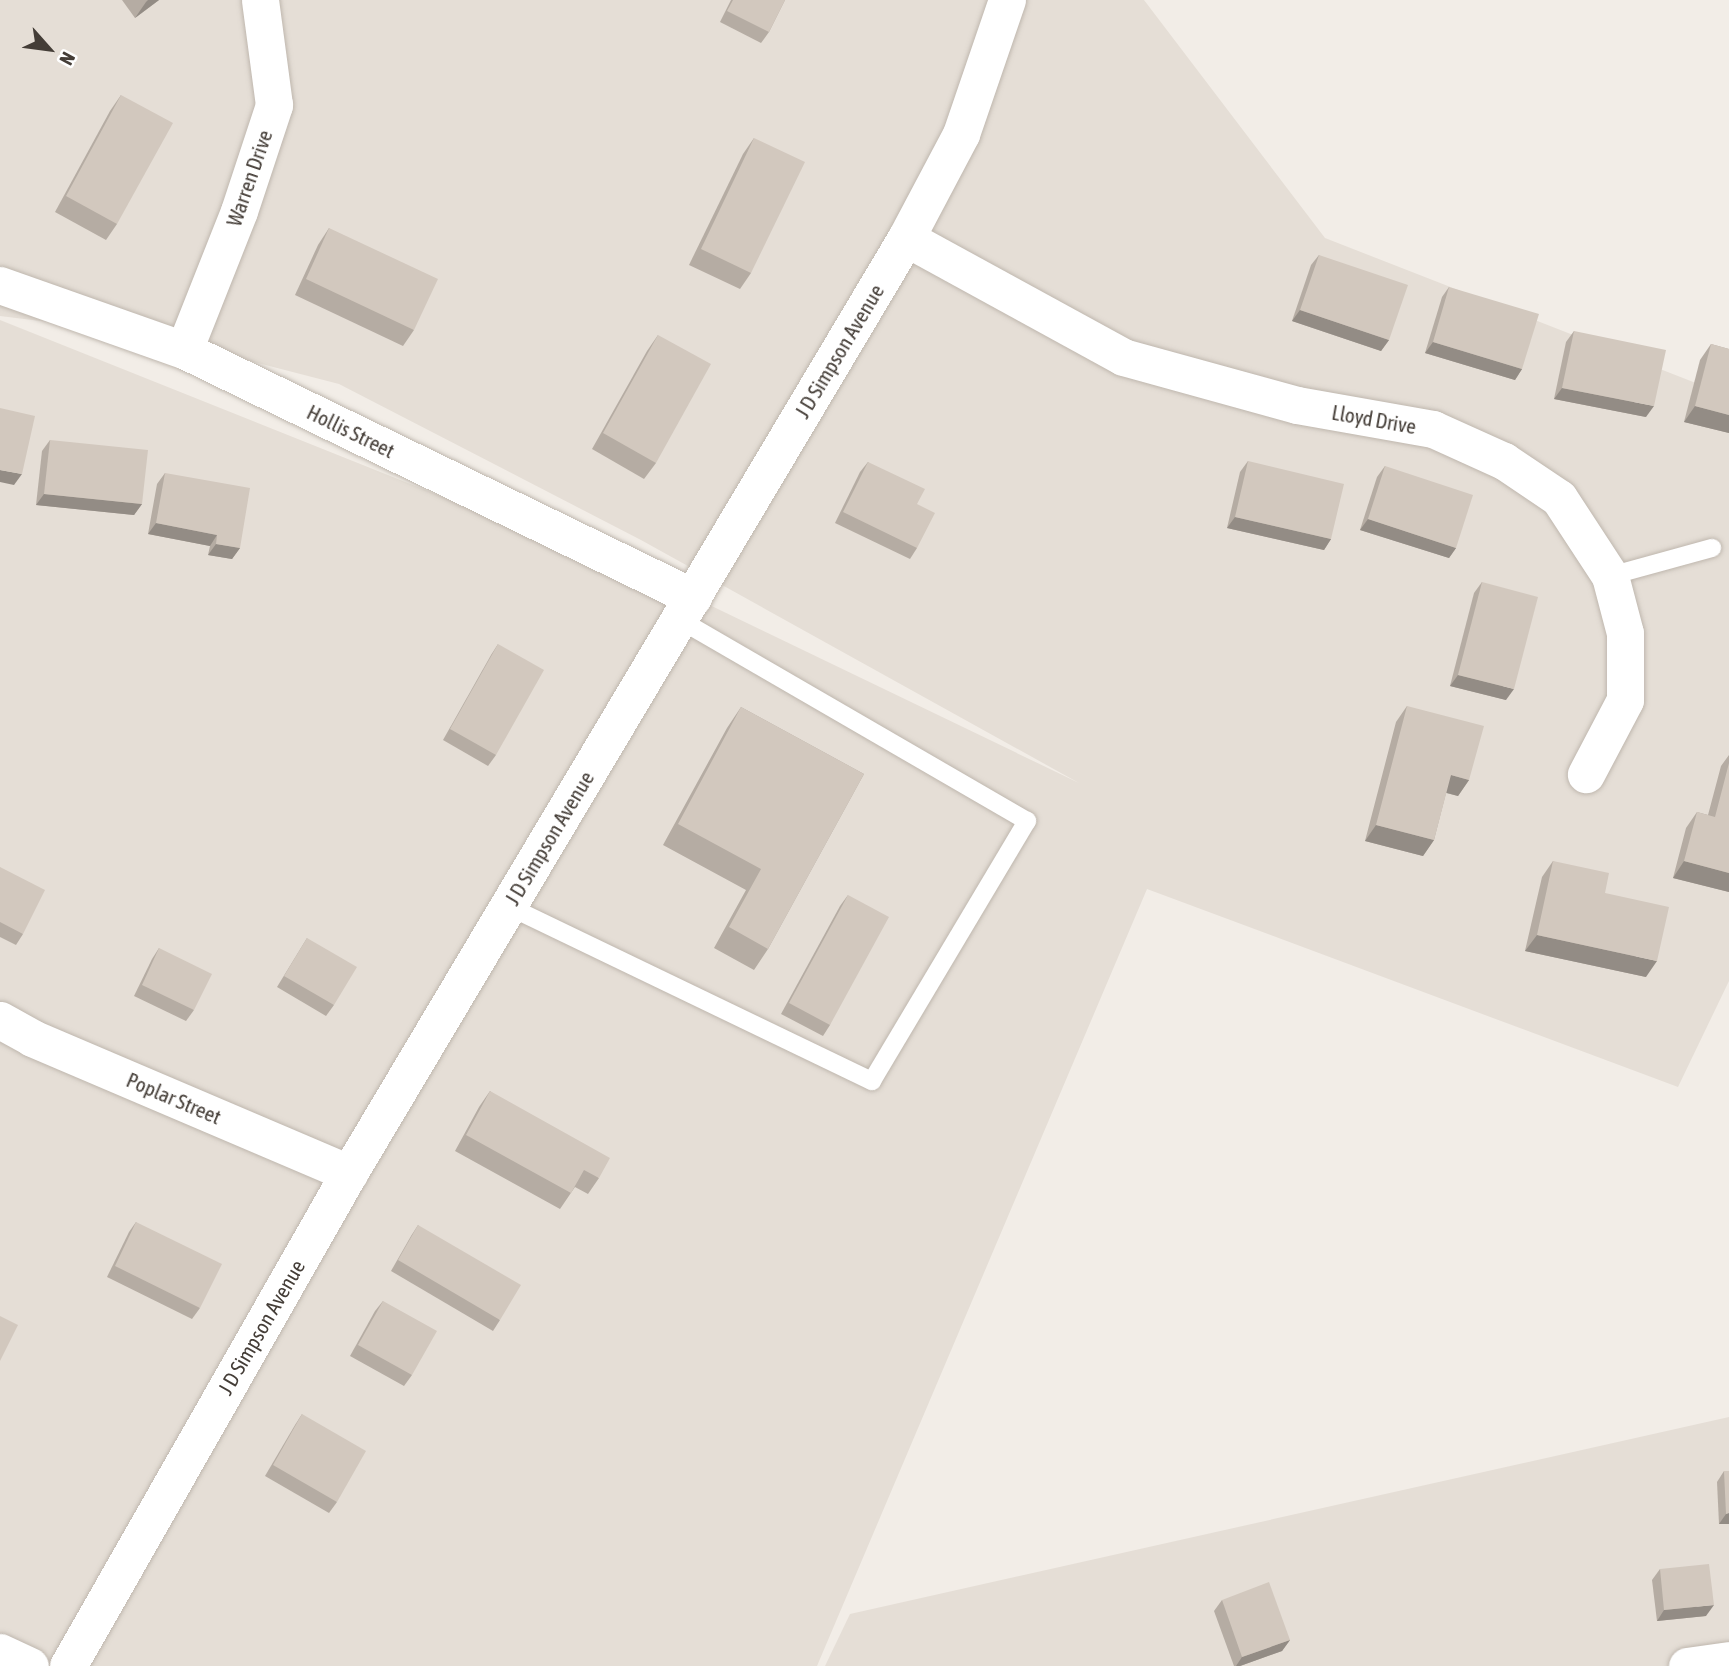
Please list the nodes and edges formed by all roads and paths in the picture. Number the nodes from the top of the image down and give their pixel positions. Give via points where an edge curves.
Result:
1 (260, 0) edge
2 (1007, 0) edge
3 (906, 238) junction
4 (0, 285) edge
5 (184, 349) junction
6 (1712, 548) dead end
7 (1610, 576) junction
8 (687, 609) junction
9 (1586, 774) dead end
10 (508, 906) junction
11 (0, 1020) edge
12 (349, 1173) junction
13 (0, 1652) edge
14 (1729, 1660) edge
15 (30, 1666) edge
16 (68, 1666) edge
17 (1687, 1666) edge

1 - 5 street, Warren Drive via 274,105 239,211
2 - 3 street, J D Simpson Avenue via 961,134
3 - 7 street, Lloyd Drive via 1123,357 1297,405 1433,429 1504,461 1559,498
3 - 8 street, J D Simpson Avenue
4 - 5 street, Hollis Street
5 - 8 street, Hollis Street
6 - 7 lane
7 - 9 street, Lloyd Drive via 1625,633 1625,700
8 - 10 street, J D Simpson Avenue
8 - 10 lane via 1027,821 872,1082
10 - 12 street, J D Simpson Avenue
11 - 12 street, Poplar Street via 32,1038
12 - 16 street, J D Simpson Avenue
13 - 15 street
14 - 17 street

